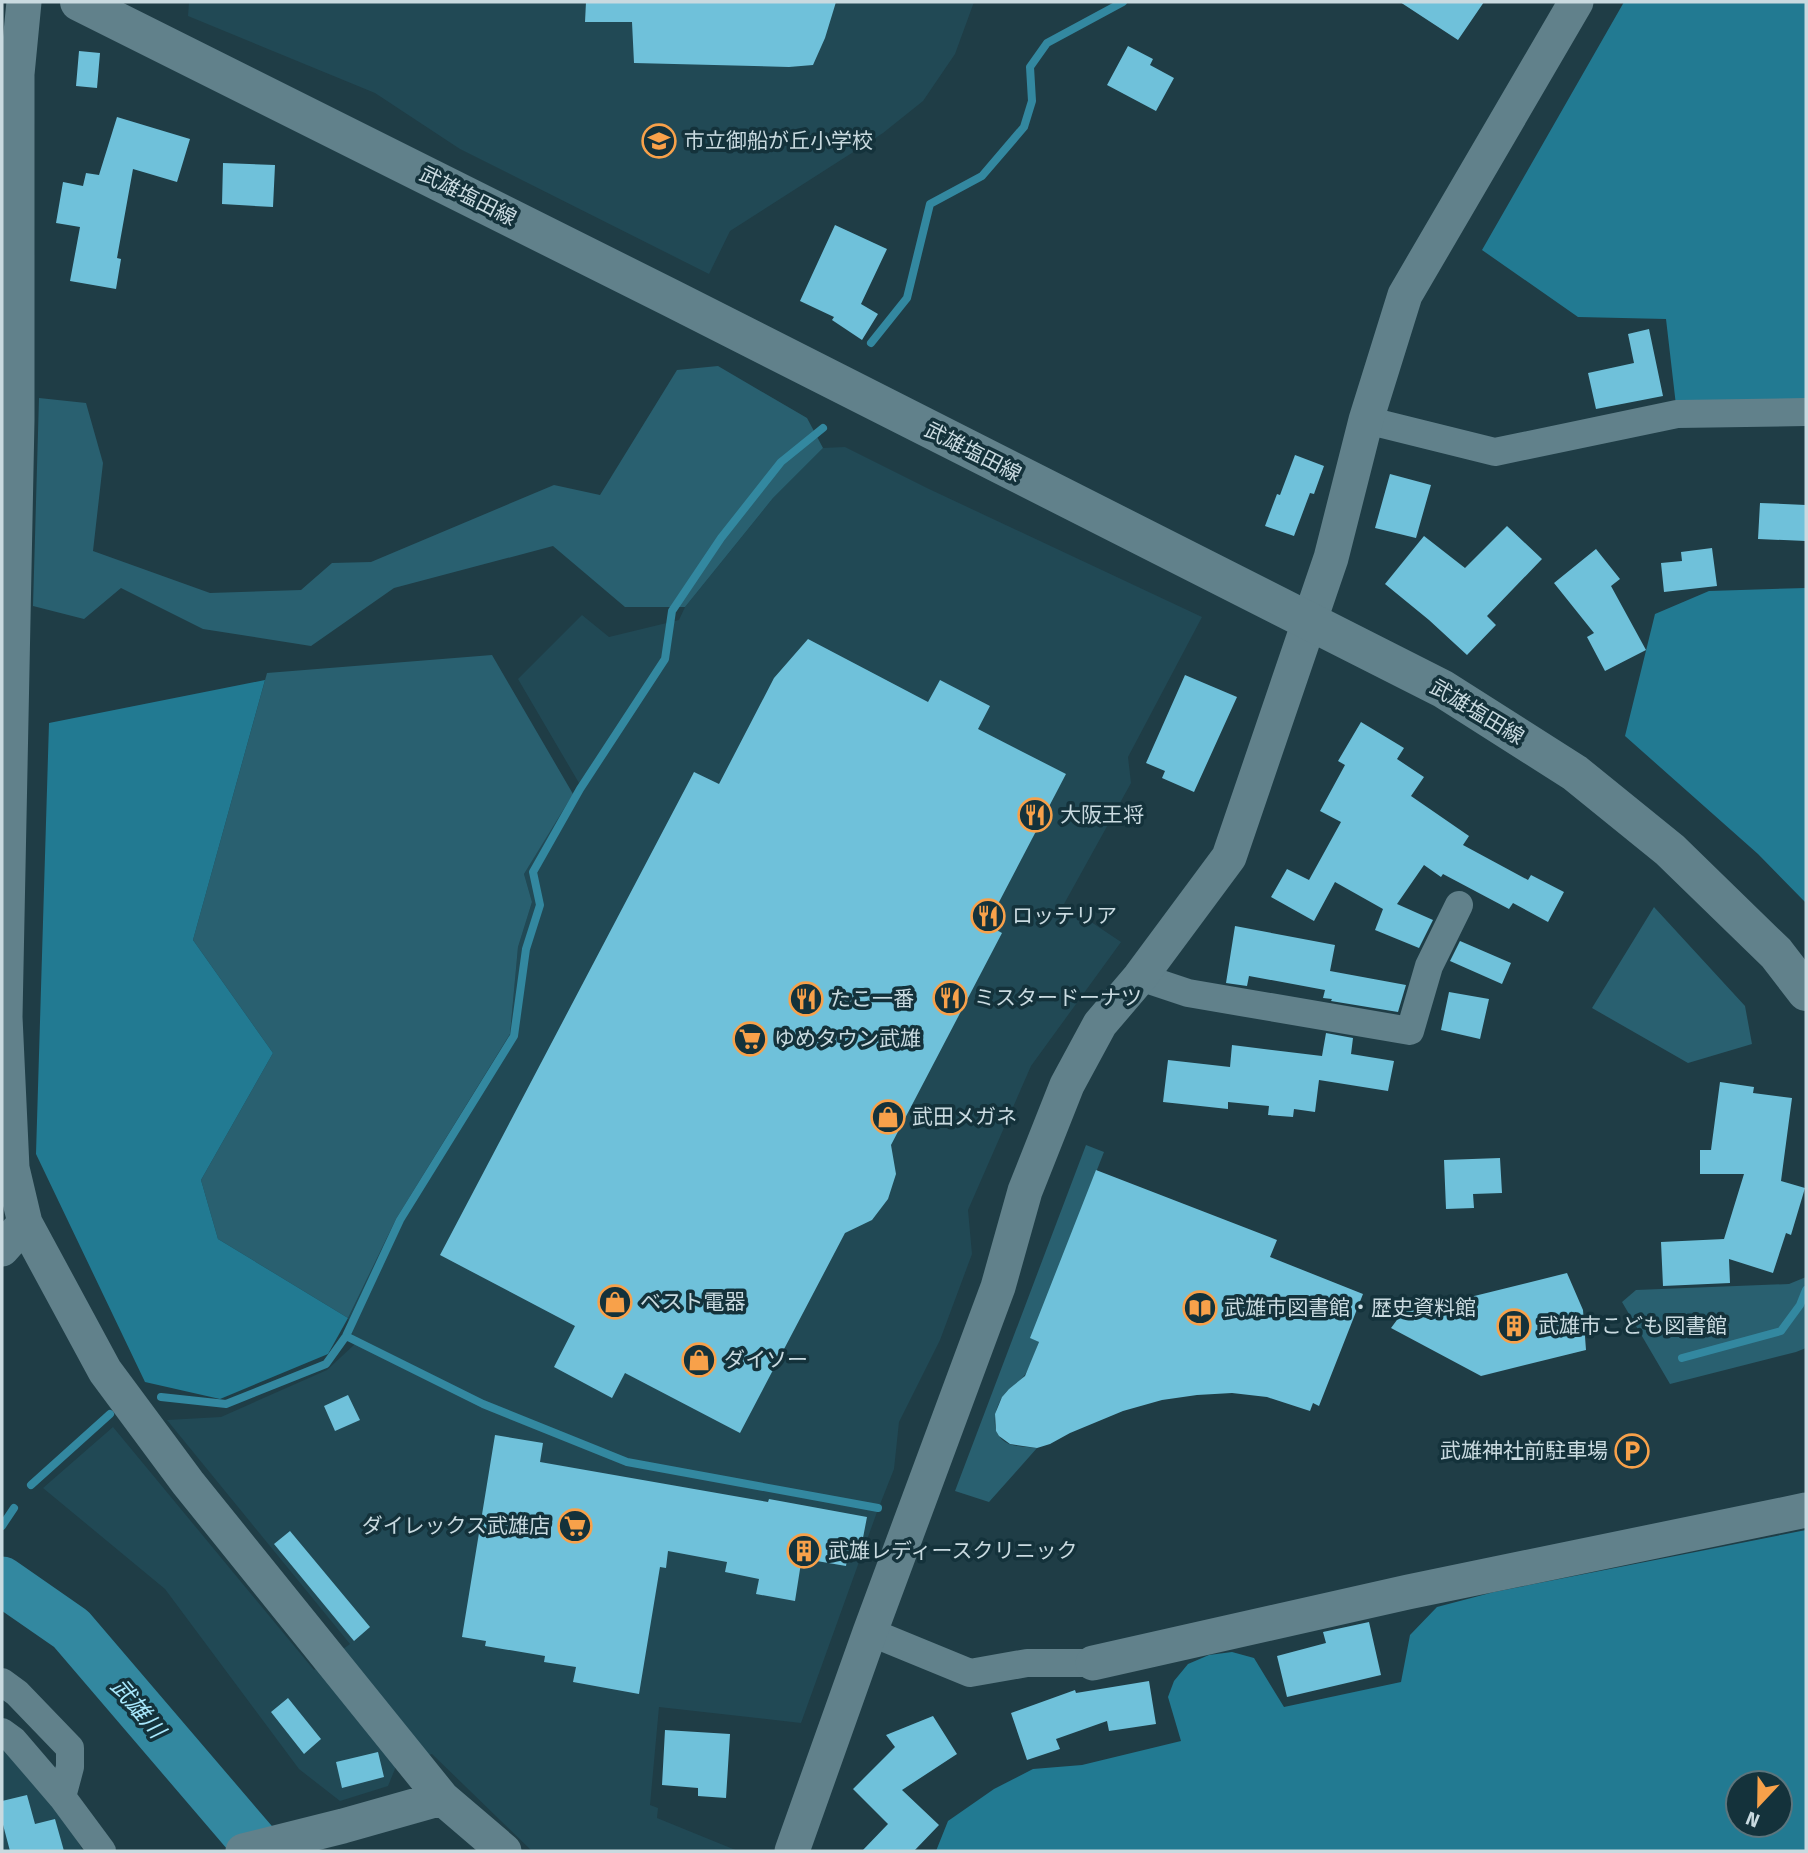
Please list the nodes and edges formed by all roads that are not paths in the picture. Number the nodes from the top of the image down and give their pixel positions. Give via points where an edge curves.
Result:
1 (24, 2) edge
2 (79, 2) edge
3 (1576, 2) edge
4 (10, 73) edge
5 (1806, 412) edge
6 (1366, 420) junction
7 (1308, 622) junction
8 (1459, 905) dead end
9 (1140, 977) junction
10 (1806, 992) edge
11 (25, 1223) junction
12 (2, 1249) edge
13 (1806, 1510) edge
14 (870, 1632) junction
15 (1093, 1662) joint
16 (2, 1682) edge
17 (2, 1732) edge
18 (62, 1797) junction
19 (442, 1798) junction
20 (102, 1851) edge
21 (243, 1851) edge
22 (504, 1851) edge
23 (792, 1851) edge

1 - 4 street
2 - 7 main road, 武雄塩田線
3 - 6 street via 1405,295
4 - 11 street via 17,420 5,1017 12,1168
5 - 6 street via 1678,414 1495,452
6 - 7 street via 1331,558
7 - 9 street via 1229,857
7 - 10 main road, 武雄塩田線 via 1443,689 1575,773 1670,849 1776,953
8 - 9 street via 1429,966 1410,1031 1188,993
9 - 14 street via 1100,1024 1067,1085 1025,1191 998,1287
11 - 12 street
11 - 19 street via 105,1371 188,1483
13 - 15 street
14 - 15 street via 970,1673 1027,1663
14 - 23 street
16 - 18 street via 70,1748
17 - 18 street
18 - 20 street
19 - 21 street
19 - 22 street

